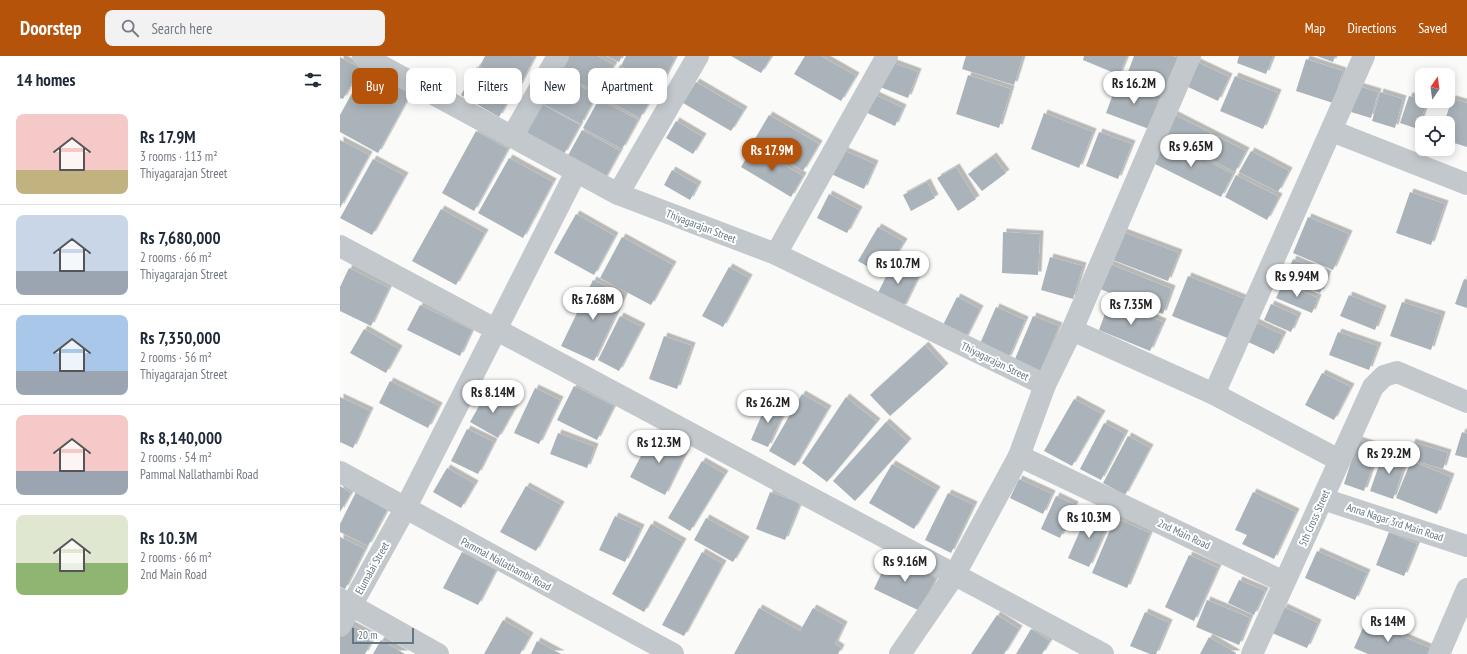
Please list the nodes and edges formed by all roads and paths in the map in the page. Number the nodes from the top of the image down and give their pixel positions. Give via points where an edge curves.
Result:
1 (363, 56) edge
2 (558, 56) edge
3 (698, 56) edge
4 (887, 56) edge
5 (1190, 56) edge
6 (1364, 56) edge
7 (1332, 131) junction
8 (512, 137) junction
9 (576, 172) junction
10 (1467, 184) edge
11 (618, 194) junction
12 (340, 246) edge
13 (776, 254) junction
14 (496, 329) junction
15 (1072, 330) junction
16 (1044, 385) junction
17 (1214, 394) junction
18 (1467, 402) edge
19 (1019, 456) junction
20 (1339, 460) junction
21 (340, 472) edge
22 (1323, 499) junction
23 (405, 509) junction
24 (1467, 546) edge
25 (955, 574) junction
26 (1284, 582) junction
27 (1467, 589) edge
28 (346, 602) edge
29 (340, 626) edge
30 (438, 654) edge
31 (673, 654) edge
32 (900, 654) edge
33 (1103, 654) edge
34 (1252, 654) edge
35 (1439, 654) edge

1 - 8 street, Thiyagarajan Street
2 - 8 street
3 - 11 street
4 - 13 street
5 - 15 street
6 - 7 street
7 - 10 street
7 - 17 street
8 - 9 street, Thiyagarajan Street
9 - 11 street, Thiyagarajan Street
9 - 14 street, Elumalai Street
11 - 13 street, Thiyagarajan Street
12 - 14 street
13 - 16 street, Thiyagarajan Street
14 - 23 street, Elumalai Street
14 - 25 street
15 - 16 street
15 - 17 street
16 - 19 street
17 - 20 street
18 - 20 street, 5th Cross Street via 1397,372 1384,376 1373,387
19 - 25 street
19 - 26 street, 2nd Main Road
20 - 22 street, 5th Cross Street
21 - 23 street, Pammal Nallathambi Road
22 - 24 street, Anna Nagar 3rd Main Road
22 - 26 street, 5th Cross Street
23 - 28 street, Elumalai Street
23 - 31 street, Pammal Nallathambi Road
25 - 32 street
25 - 33 street
26 - 34 street, 5th Cross Street
27 - 35 street
28 - 29 street, Elumalai Street
28 - 30 street

